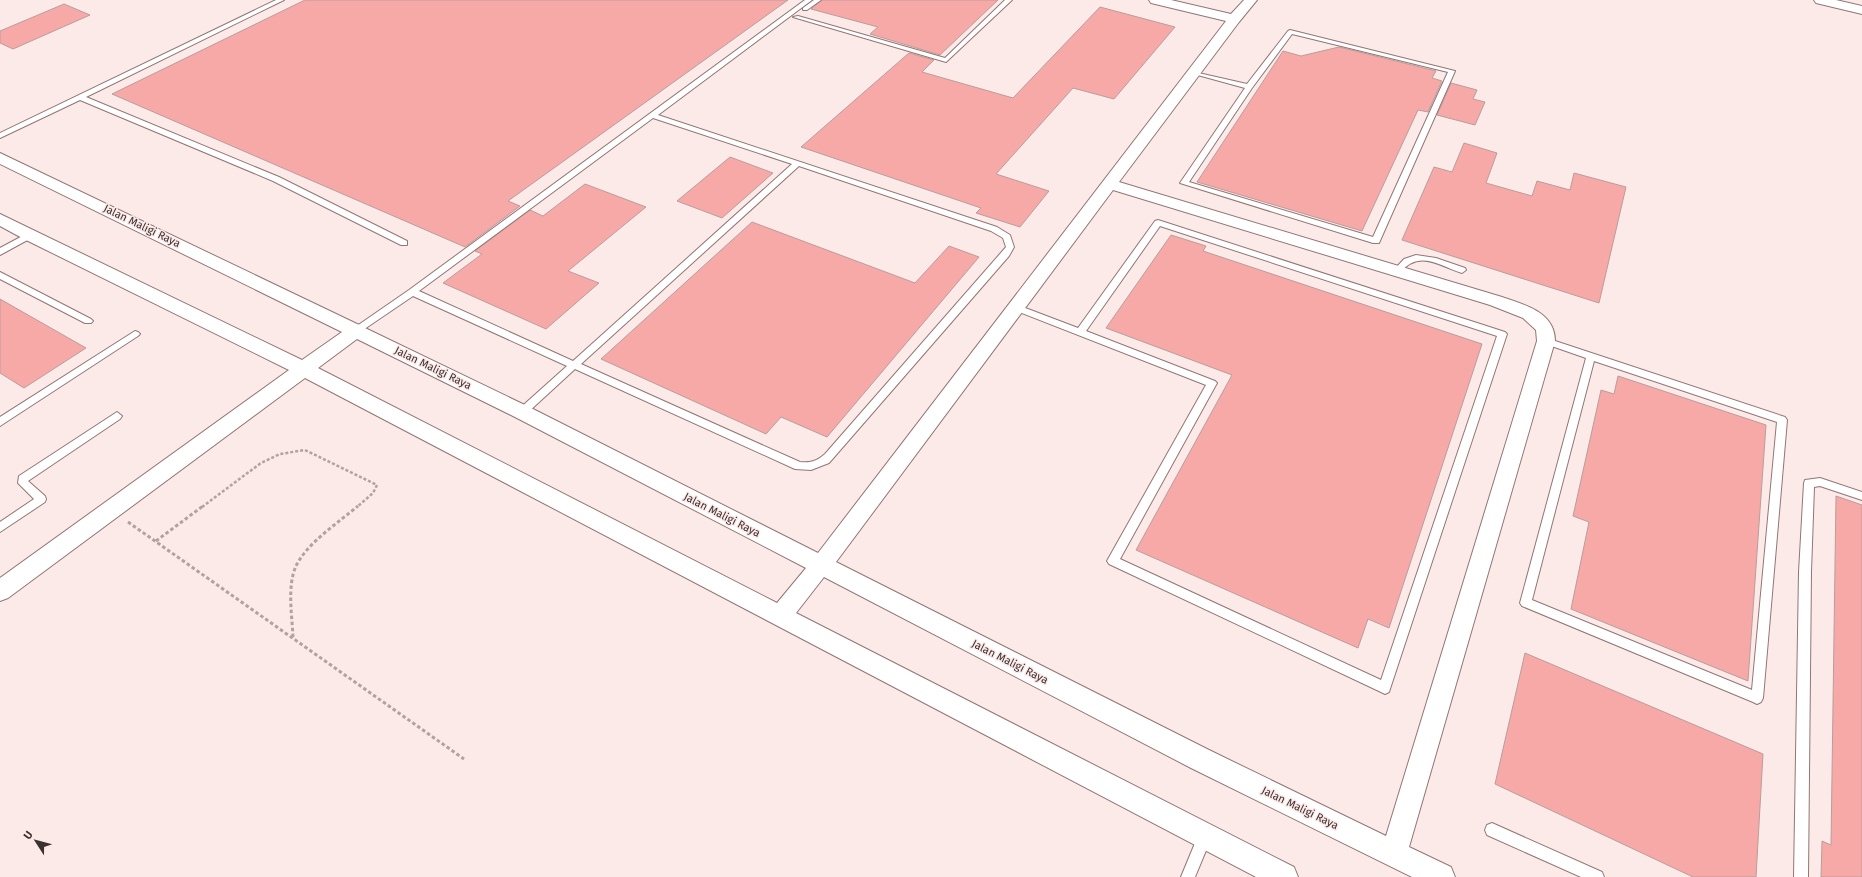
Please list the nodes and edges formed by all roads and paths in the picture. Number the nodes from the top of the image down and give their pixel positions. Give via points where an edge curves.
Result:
1 (278, 0) edge
2 (810, 0) edge
3 (818, 0) edge
4 (1009, 0) edge
5 (1155, 0) edge
6 (1251, 0) edge
7 (1820, 0) edge
8 (1862, 10) edge
9 (1234, 19) junction
10 (1196, 73) junction
11 (1250, 87) junction
12 (80, 97) junction
13 (652, 115) junction
14 (0, 136) edge
15 (0, 158) edge
16 (798, 163) junction
17 (1108, 184) junction
18 (0, 218) edge
19 (30, 235) junction
20 (404, 243) dead end
21 (0, 252) edge
22 (1462, 270) dead end
23 (1397, 271) junction
24 (0, 275) edge
25 (412, 292) junction
26 (1017, 308) junction
27 (88, 321) dead end
28 (357, 330) junction
29 (1080, 332) junction
30 (135, 334) dead end
31 (1546, 341) junction
32 (1591, 356) junction
33 (576, 364) junction
34 (304, 369) junction
35 (522, 412) junction
36 (118, 416) dead end
37 (0, 422) edge
38 (1862, 496) edge
39 (111, 510) junction
40 (0, 528) edge
41 (156, 541) junction
42 (820, 566) junction
43 (0, 591) edge
44 (780, 616) junction
45 (293, 638) junction
46 (464, 759) dead end
47 (1492, 830) dead end
48 (1205, 836) junction
49 (1394, 853) junction
50 (1188, 877) edge
51 (1284, 877) edge
52 (1441, 877) edge
53 (1597, 877) edge
54 (1801, 877) edge

1 - 12 lane
2 - 13 lane
3 - 4 lane via 796,16 946,60
5 - 9 street
6 - 9 street
7 - 8 street
9 - 10 street
10 - 11 lane
10 - 17 street
11 - 11 lane via 1184,183 1376,241 1452,71 1290,32
12 - 14 lane
12 - 20 lane via 276,179
13 - 16 lane
13 - 25 lane
15 - 28 street, Jalan Maligi Raya
16 - 33 lane
16 - 33 lane via 994,229 1007,237 1010,243 1006,254 829,458 814,466 799,466
17 - 23 street
17 - 26 street
18 - 19 street
19 - 21 lane
19 - 34 street
22 - 23 lane via 1422,258 1412,258
23 - 31 street via 1524,311 1545,329
24 - 27 lane
25 - 28 lane
25 - 33 lane
26 - 29 lane
26 - 42 street
28 - 34 street
28 - 35 street, Jalan Maligi Raya
29 - 29 lane via 1158,223 1502,334 1385,688 1113,561 1212,383
30 - 37 lane
31 - 32 lane
31 - 49 street
32 - 32 lane via 1526,603 1757,698 1782,420
33 - 35 lane
34 - 39 street
34 - 44 street
35 - 42 street, Jalan Maligi Raya
36 - 40 lane via 23,479 23,482 42,499
38 - 54 lane via 1820,482 1809,483 1805,572
39 - 41 path
39 - 43 street
41 - 45 path
41 - 45 path via 261,463 280,454 305,450 376,485 373,493 308,550 296,567 291,598
42 - 44 street
42 - 49 street, Jalan Maligi Raya via 1200,759
44 - 48 street
45 - 46 path
47 - 53 lane
48 - 50 lane
48 - 51 street
49 - 52 street, Jalan Maligi Raya

